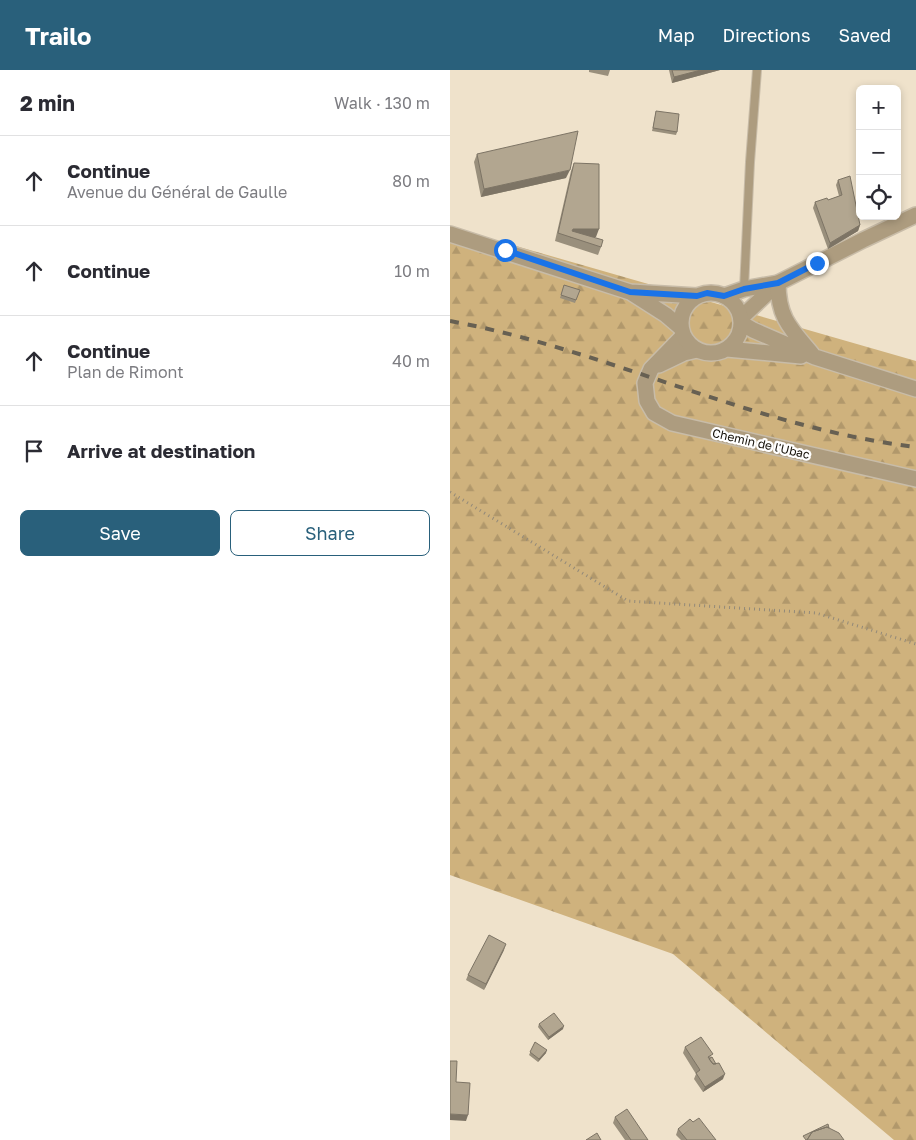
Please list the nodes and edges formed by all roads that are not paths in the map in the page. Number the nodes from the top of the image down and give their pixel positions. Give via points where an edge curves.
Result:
1 (757, 70) edge
2 (916, 216) edge
3 (450, 234) edge
4 (778, 283) junction
5 (744, 289) junction
6 (630, 292) junction
7 (697, 296) junction
8 (724, 296) junction
9 (741, 321) junction
10 (682, 331) junction
11 (727, 349) junction
12 (697, 350) junction
13 (815, 357) junction
14 (651, 368) junction
15 (916, 389) edge
16 (916, 479) edge

1 - 5 lane
2 - 4 street
3 - 6 street
4 - 5 street
4 - 9 street
4 - 13 street via 778,300 785,318
5 - 8 street
6 - 7 street
6 - 10 street via 666,314
7 - 8 street via 707,293
7 - 10 street via 683,310 680,318
8 - 9 street via 735,304
9 - 11 street via 740,334
9 - 13 street via 753,330
10 - 12 street via 689,344
10 - 14 street
11 - 12 street via 707,354
11 - 13 street
12 - 14 street
13 - 15 street
14 - 16 street, Chemin de l'Ubac via 645,383 647,401 654,412 672,423

